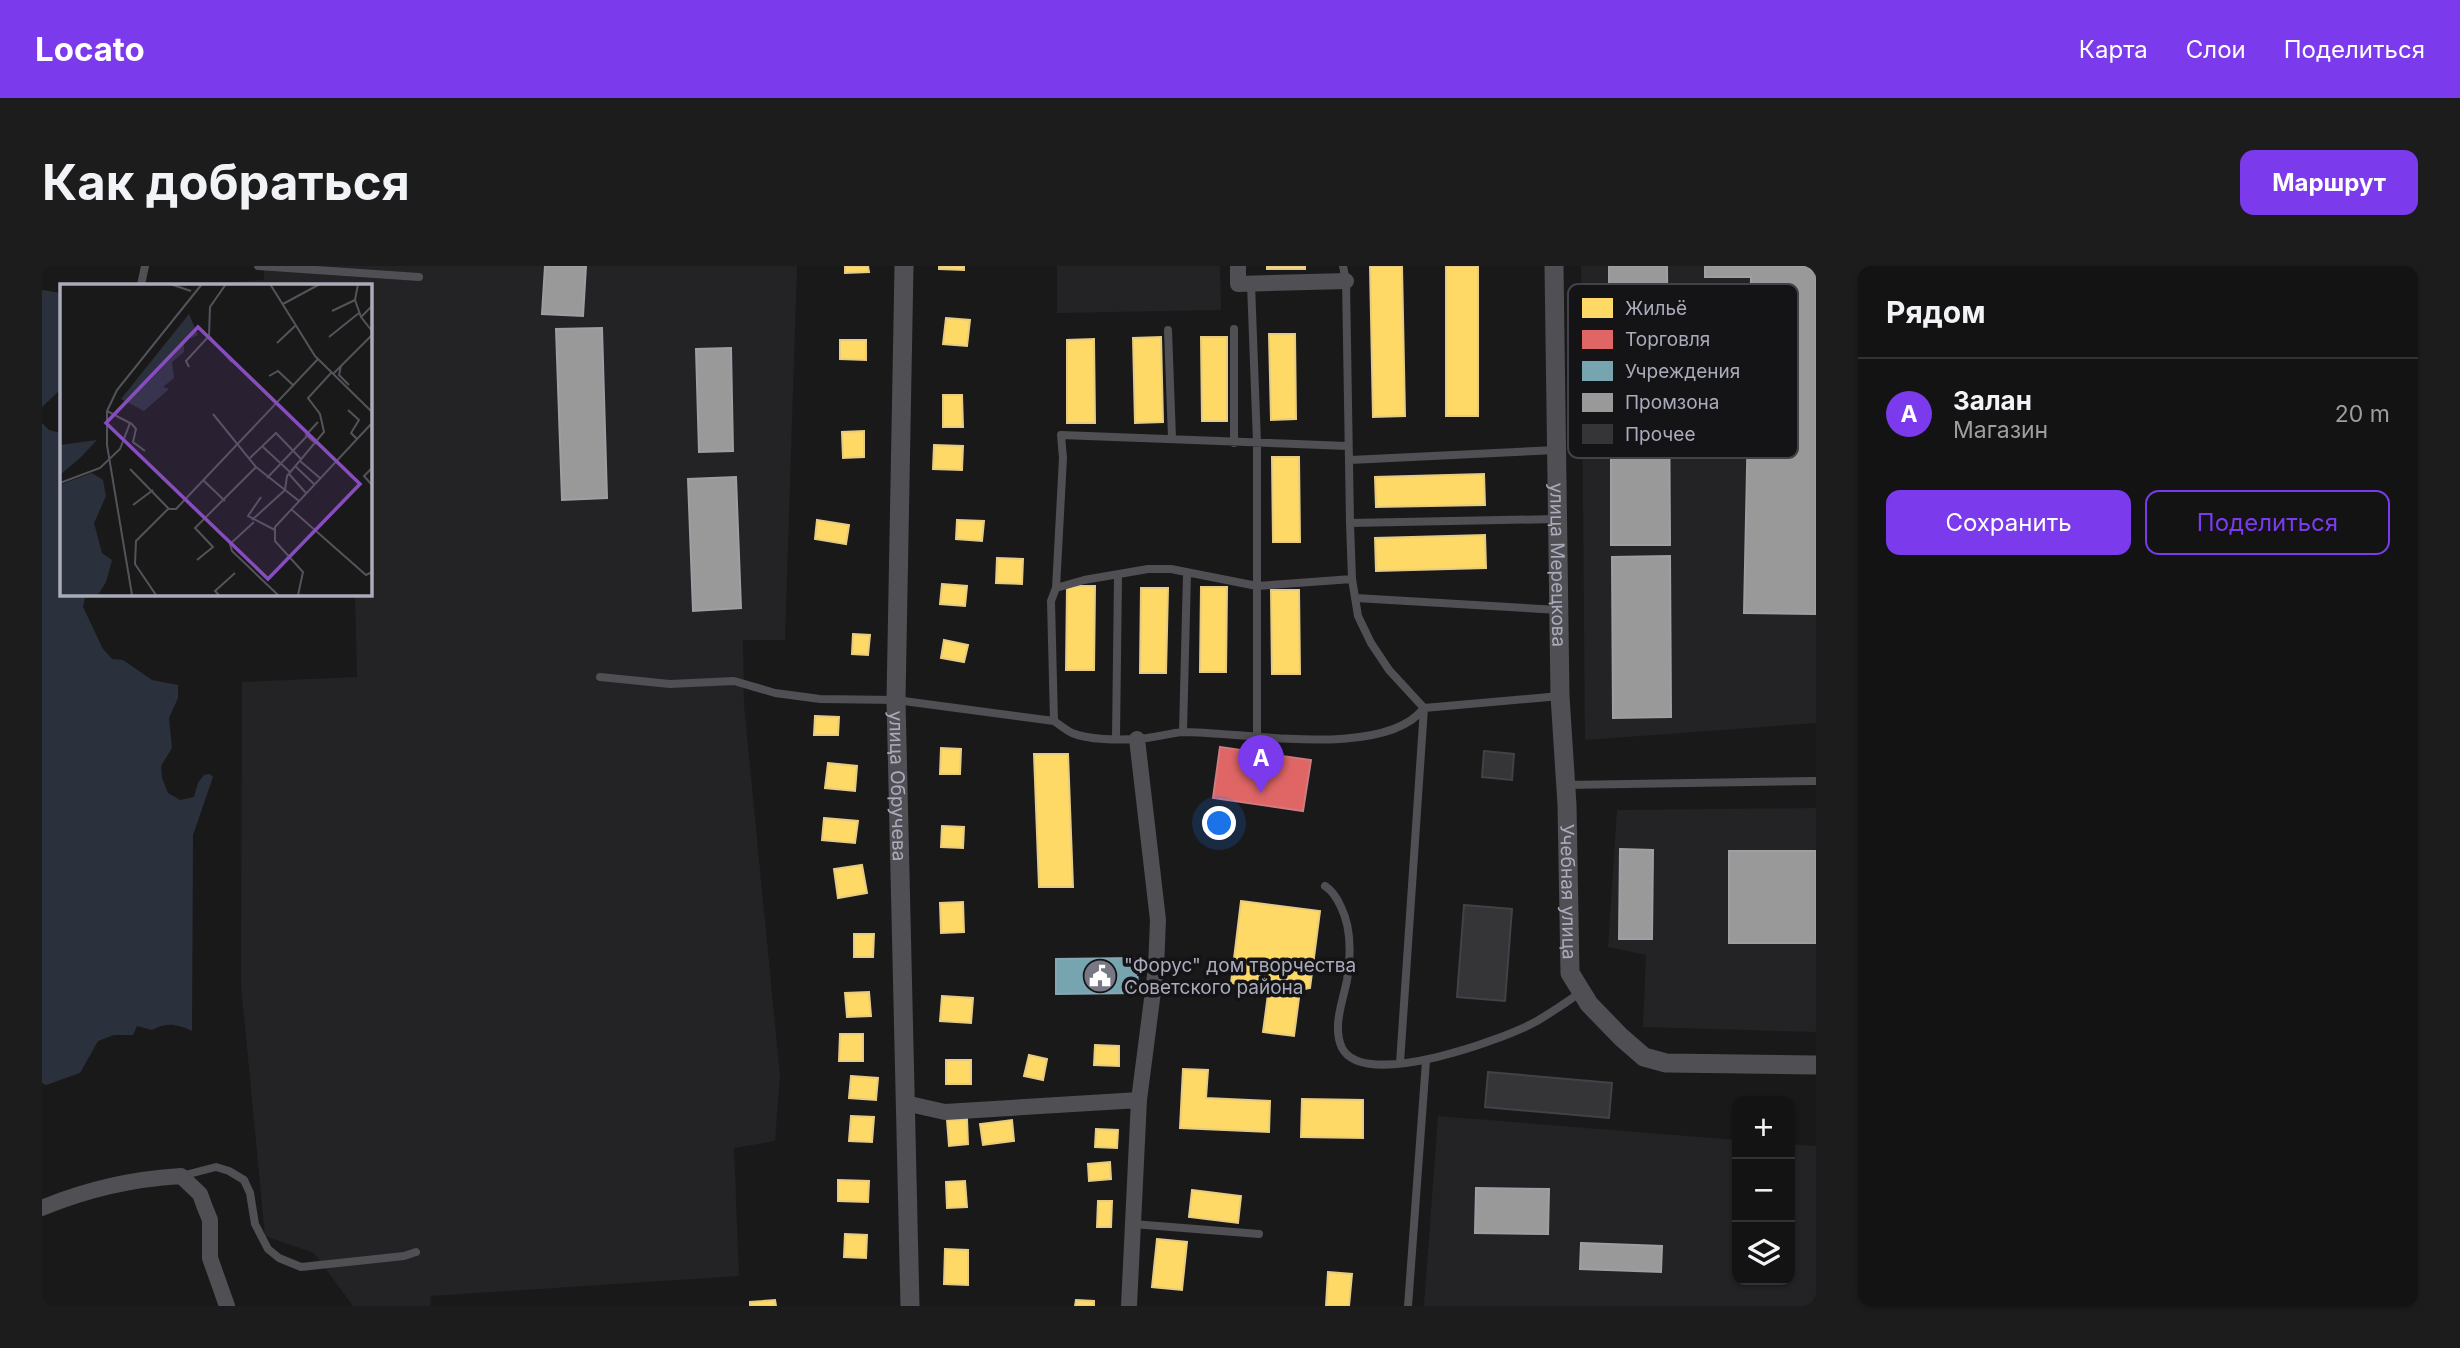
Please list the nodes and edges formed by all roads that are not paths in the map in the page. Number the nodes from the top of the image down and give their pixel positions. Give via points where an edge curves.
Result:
1 (145, 266) edge
2 (258, 266) edge
3 (904, 266) edge
4 (1238, 266) edge
5 (1554, 266) edge
6 (1344, 274) edge
7 (419, 276) dead end
8 (141, 284) edge
9 (1251, 284) junction
10 (1234, 329) dead end
11 (1168, 330) dead end
12 (1172, 438) junction
13 (1234, 443) junction
14 (1257, 443) junction
15 (1348, 446) junction
16 (1556, 450) junction
17 (1350, 460) junction
18 (1558, 519) junction
19 (1350, 523) junction
20 (1187, 574) junction
21 (1118, 576) junction
22 (1352, 579) junction
23 (1257, 586) junction
24 (1056, 588) junction
25 (1356, 597) junction
26 (1559, 610) junction
27 (600, 677) dead end
28 (1560, 696) junction
29 (897, 700) junction
30 (1424, 708) junction
31 (1054, 721) junction
32 (1183, 732) junction
33 (1116, 737) junction
34 (1257, 737) junction
35 (1137, 739) junction
36 (1816, 781) edge
37 (1566, 785) junction
38 (1325, 886) dead end
39 (1581, 992) junction
40 (1426, 1061) junction
41 (1400, 1063) junction
42 (1816, 1065) edge
43 (1139, 1100) junction
44 (905, 1103) junction
45 (181, 1176) junction
46 (42, 1208) edge
47 (1133, 1224) junction
48 (1259, 1234) dead end
49 (416, 1252) dead end
50 (227, 1306) edge
51 (910, 1306) edge
52 (1129, 1306) edge
53 (1408, 1306) edge

1 - 8 lane
2 - 7 lane
3 - 29 street, улица Обручева
4 - 9 street via 1238,284
5 - 16 street, улица Мерецкова
6 - 9 street
6 - 15 lane
9 - 14 lane
10 - 13 lane
11 - 12 lane
12 - 13 lane
12 - 24 lane via 1062,435
13 - 14 lane
14 - 15 lane
14 - 23 lane
15 - 17 lane
16 - 17 lane
16 - 18 street, улица Мерецкова
17 - 19 lane
18 - 19 lane
18 - 26 street, улица Мерецкова
19 - 22 lane
20 - 21 lane via 1148,569
20 - 23 lane
20 - 32 lane
21 - 24 lane
21 - 33 lane
22 - 23 lane
22 - 25 lane
23 - 34 lane
24 - 31 lane via 1051,601
25 - 26 lane
25 - 30 lane via 1358,616 1371,643
26 - 28 street, улица Мерецкова
27 - 29 lane via 670,684 734,681 820,699
28 - 30 lane
28 - 37 street, Учебная улица
29 - 31 lane
29 - 44 street, улица Обручева
30 - 34 lane via 1401,726 1373,735
30 - 41 lane
31 - 33 lane via 1072,733
32 - 34 lane
32 - 35 lane
33 - 35 lane
35 - 43 street via 1158,920
36 - 37 lane
37 - 39 street, Учебная улица via 1570,973
38 - 41 lane via 1336,896 1349,929 1339,1019 1343,1050 1365,1064
39 - 40 lane via 1535,1022
39 - 42 street, Учебная улица via 1644,1057 1666,1063
40 - 41 lane
40 - 53 lane
43 - 44 street via 945,1112
43 - 47 street
44 - 51 street, улица Обручева
45 - 46 street via 98,1188
45 - 49 lane via 216,1167 244,1180 255,1224 268,1250 301,1267
45 - 50 street via 200,1194 210,1220 210,1258
47 - 48 lane
47 - 52 street

